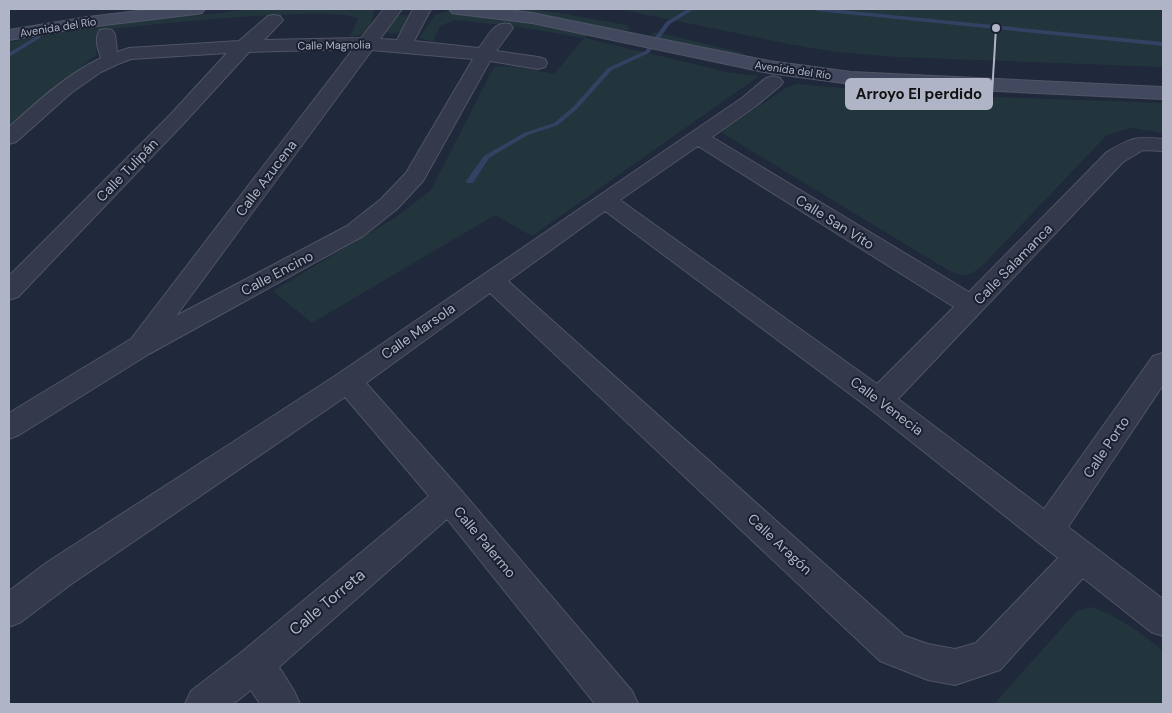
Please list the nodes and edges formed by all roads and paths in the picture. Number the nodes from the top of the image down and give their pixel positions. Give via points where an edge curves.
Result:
1 (196, 9) edge
2 (393, 9) edge
3 (422, 9) edge
4 (458, 9) edge
5 (554, 9) edge
6 (85, 13) edge
7 (274, 20) dead end
8 (9, 21) edge
9 (504, 28) dead end
10 (106, 34) dead end
11 (641, 34) junction
12 (9, 35) edge
13 (367, 44) junction
14 (242, 46) junction
15 (403, 46) junction
16 (484, 54) junction
17 (120, 57) junction
18 (538, 62) dead end
19 (771, 68) junction
20 (1163, 80) edge
21 (1163, 93) edge
22 (698, 137) junction
23 (9, 138) edge
24 (1158, 144) edge
25 (605, 200) junction
26 (491, 280) junction
27 (9, 292) edge
28 (972, 306) junction
29 (139, 346) junction
30 (1163, 363) edge
31 (348, 381) junction
32 (879, 400) junction
33 (9, 426) edge
34 (449, 498) junction
35 (1048, 530) junction
36 (1081, 556) junction
37 (9, 611) edge
38 (1163, 620) edge
39 (256, 663) junction
40 (204, 704) edge
41 (281, 704) edge
42 (619, 704) edge

1 - 6 street, Avenida del Río
2 - 13 street, Calle Azucena
3 - 15 street
4 - 11 street, Avenida del Río
5 - 11 street, Avenida del Río
6 - 8 street, Avenida del Río
6 - 12 street, Avenida del Río
7 - 14 street, Calle Tulipán
9 - 16 street, Calle Encino
10 - 17 street via 106,46
11 - 19 street, Avenida del Río
13 - 14 street, Calle Magnolia
13 - 15 street, Calle Magnolia
13 - 29 street, Calle Azucena
14 - 17 street, Calle Magnolia
14 - 27 street, Calle Tulipán via 177,119
15 - 16 street, Calle Magnolia
16 - 18 street, Calle Magnolia
16 - 29 street, Calle Encino via 414,176 389,204 355,230
17 - 23 street via 94,67 74,81
19 - 20 street, Avenida del Río via 895,66
19 - 21 street, Avenida del Río via 851,78
19 - 22 street, Calle Marsola via 749,102
22 - 25 street, Calle Marsola
22 - 28 street, Calle San Vito
24 - 28 street, Calle Salamanca via 1139,143 1115,157
25 - 26 street, Calle Marsola
25 - 32 street, Calle Venecia
26 - 31 street, Calle Marsola
26 - 36 street, Calle Aragón via 894,649 928,662 955,667 987,658
28 - 32 street, Calle Salamanca
29 - 33 street, Calle Encino
30 - 35 street, Calle Porto
31 - 34 street, Calle Palermo
31 - 37 street, Calle Marsola via 58,574
32 - 35 street, Calle Venecia
34 - 39 street, Calle Torreta
34 - 42 street, Calle Palermo
35 - 36 street, Calle Venecia
36 - 38 street, Calle Venecia
39 - 40 street, Calle Torreta
39 - 41 street

